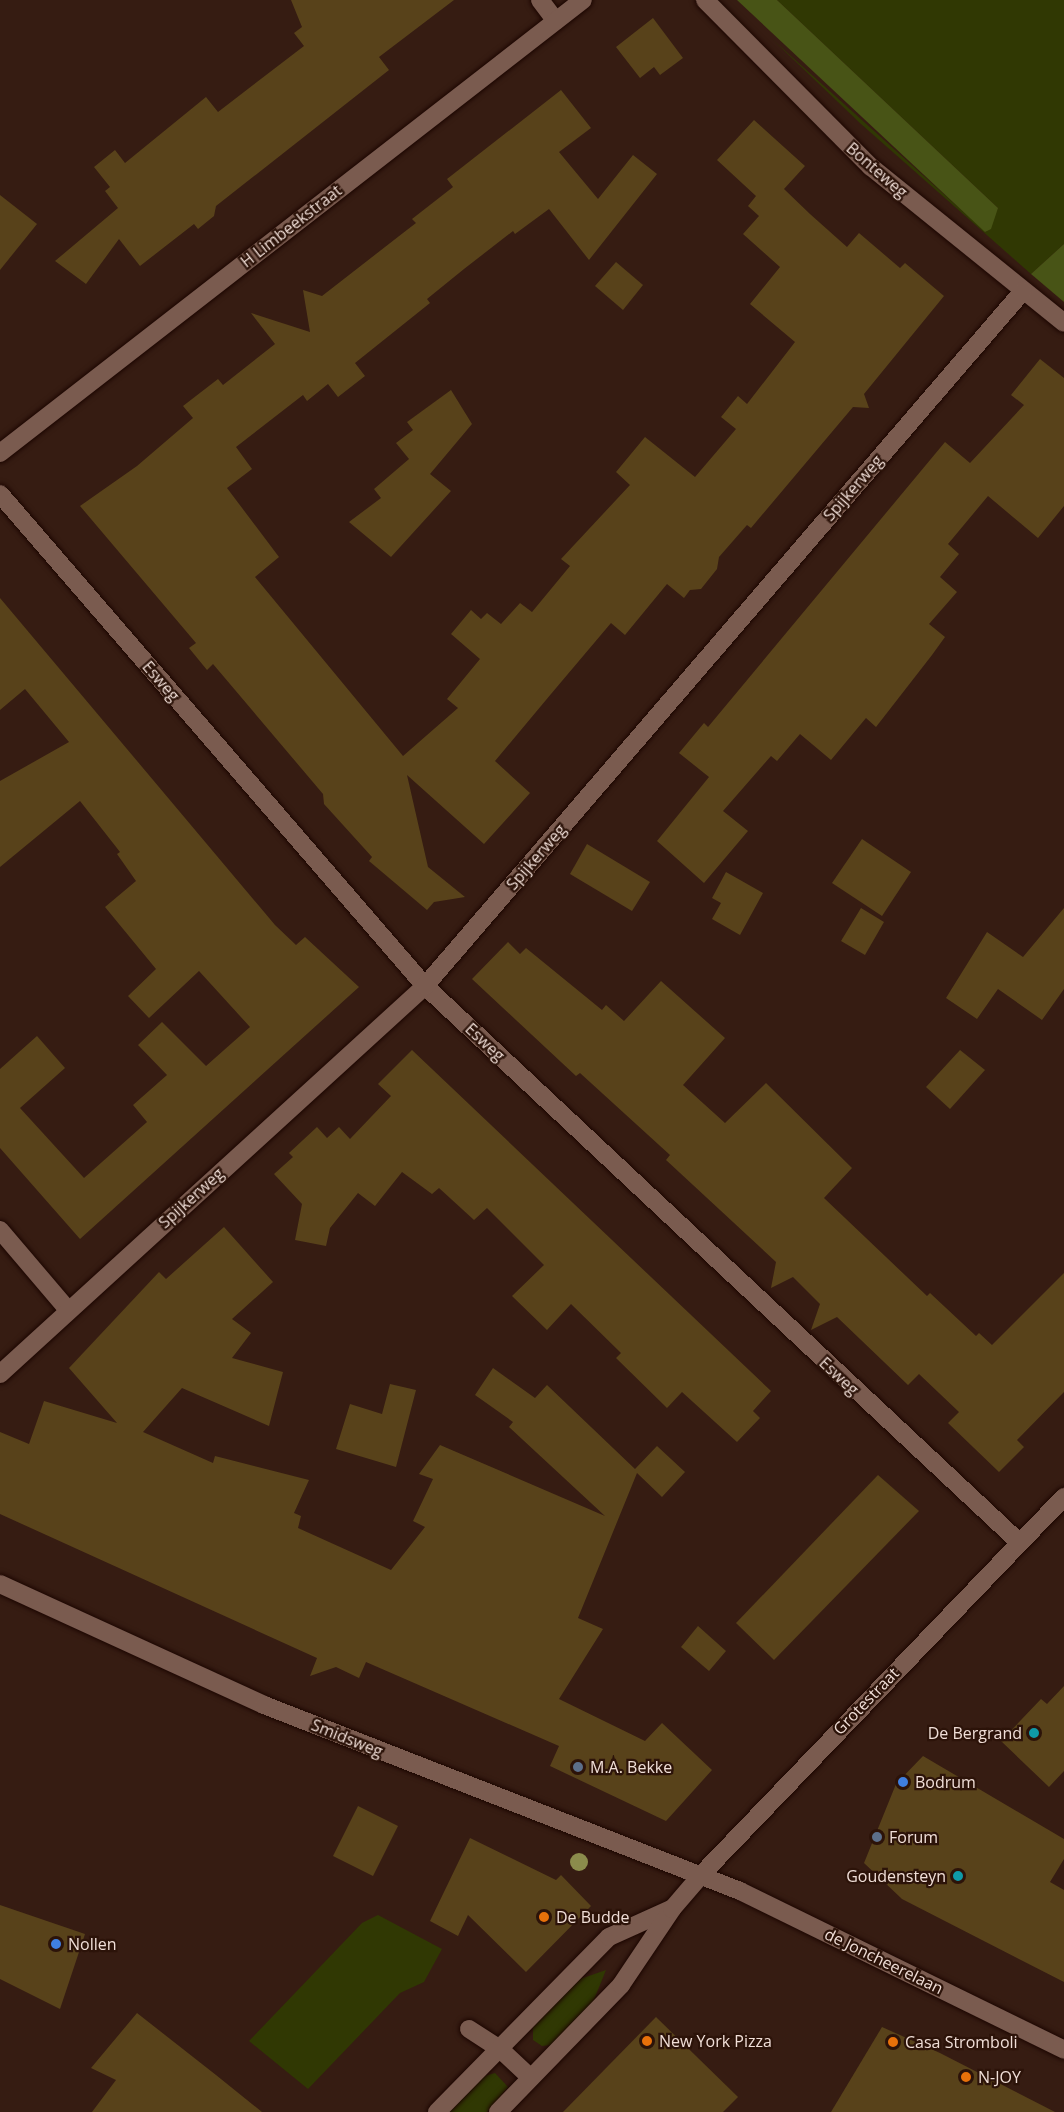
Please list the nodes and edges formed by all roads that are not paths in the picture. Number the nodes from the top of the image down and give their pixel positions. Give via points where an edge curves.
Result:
1 (540, 0) edge
2 (583, 0) edge
3 (705, 0) edge
4 (556, 21) junction
5 (1023, 291) junction
6 (1064, 323) edge
7 (0, 453) edge
8 (0, 494) edge
9 (425, 986) junction
10 (0, 1230) edge
11 (68, 1310) junction
12 (0, 1374) edge
13 (1064, 1497) edge
14 (1020, 1543) junction
15 (0, 1584) edge
16 (702, 1874) junction
17 (672, 1909) junction
18 (469, 2029) dead end
19 (500, 2049) junction
20 (1064, 2050) edge
21 (531, 2078) junction
22 (437, 2112) edge
23 (498, 2112) edge

1 - 4 street
2 - 4 street, H Limbeekstraat
3 - 5 street, Bonteweg via 871,167
4 - 7 street, H Limbeekstraat
5 - 6 street, Bonteweg
5 - 9 street, Spijkerweg
8 - 9 street, Esweg
9 - 11 street, Spijkerweg
9 - 14 street, Esweg
10 - 11 street
11 - 12 street, Spijkerweg
13 - 14 street, Grotestraat
14 - 16 street, Grotestraat
15 - 16 street, Smidsweg via 284,1713 580,1831
16 - 17 street, Grotestraat
16 - 20 street, de Joncheerelaan
17 - 19 street, Grotestraat via 609,1937
17 - 21 street, Grotestraat via 621,1984
18 - 19 street
19 - 21 street
19 - 22 street, Grotestraat
21 - 23 street, Grotestraat

